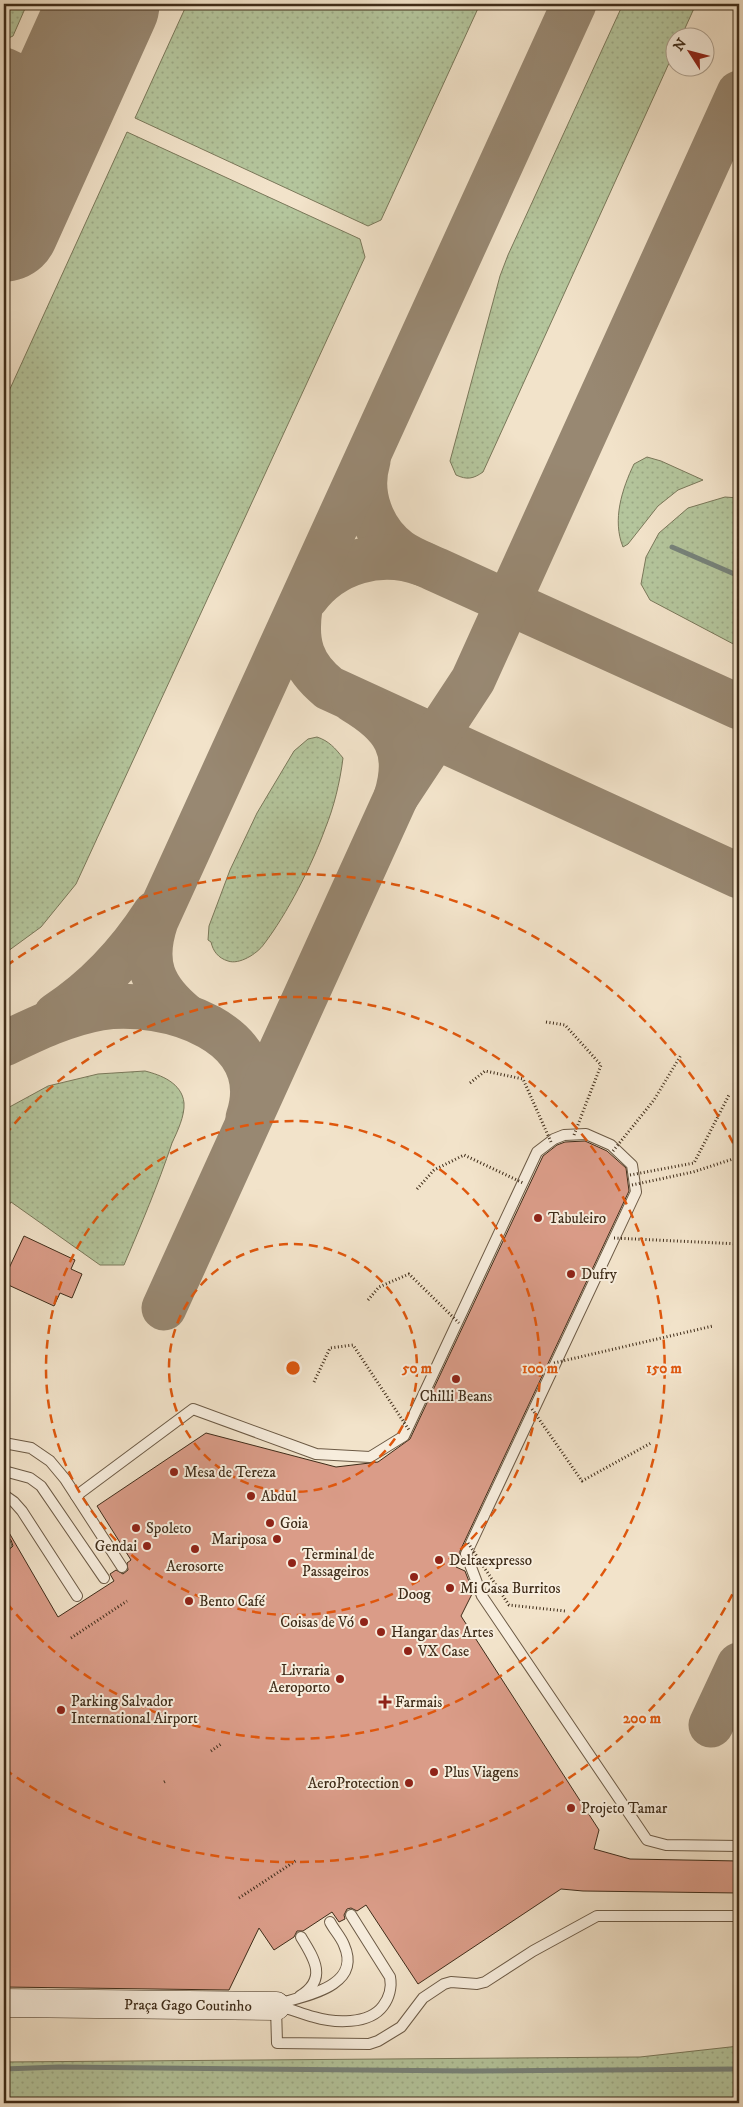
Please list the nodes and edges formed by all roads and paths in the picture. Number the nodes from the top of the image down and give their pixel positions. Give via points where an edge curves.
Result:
1 (546, 1022) dead end
2 (681, 1055) dead end
3 (470, 1083) dead end
4 (729, 1095) dead end
5 (575, 1136) junction
6 (551, 1142) junction
7 (614, 1150) junction
8 (739, 1157) edge
9 (633, 1180) junction
10 (523, 1183) junction
11 (417, 1189) dead end
12 (615, 1238) junction
13 (739, 1244) edge
14 (368, 1300) dead end
15 (459, 1322) dead end
16 (713, 1326) dead end
17 (554, 1363) dead end
18 (314, 1382) dead end
19 (532, 1409) dead end
20 (409, 1430) dead end
21 (4, 1443) edge
22 (651, 1443) dead end
23 (4, 1471) edge
24 (4, 1495) edge
25 (76, 1496) junction
26 (468, 1543) dead end
27 (122, 1567) dead end
28 (104, 1578) dead end
29 (77, 1596) dead end
30 (127, 1601) dead end
31 (565, 1611) dead end
32 (71, 1638) dead end
33 (221, 1744) dead end
34 (212, 1751) dead end
35 (739, 1846) edge
36 (297, 1860) dead end
37 (239, 1898) dead end
38 (352, 1915) dead end
39 (739, 1916) edge
40 (330, 1922) dead end
41 (301, 1937) dead end
42 (4, 2003) edge
43 (282, 2004) junction

1 - 5 path, bridge via 565,1025 600,1065
2 - 7 path, bridge via 654,1100
3 - 6 path, bridge via 485,1071 523,1079
4 - 9 path, bridge via 694,1163
5 - 6 lane via 564,1136
5 - 7 lane via 586,1134
6 - 10 lane via 537,1152
7 - 9 lane via 632,1165
8 - 9 path, bridge via 693,1172
9 - 12 lane via 636,1192
10 - 11 path, bridge via 464,1155 434,1170
10 - 25 lane via 404,1436 370,1458 316,1454 193,1409
12 - 13 path, bridge
12 - 35 lane via 466,1554 482,1596 647,1840 666,1845
14 - 15 path, bridge via 379,1287 409,1274
16 - 17 path, bridge
18 - 20 path, bridge via 330,1348 352,1346
19 - 22 path, bridge via 582,1481
21 - 25 lane via 19,1444 41,1454 58,1470
23 - 28 lane via 30,1478 41,1486
24 - 29 lane via 22,1511
25 - 27 lane
26 - 31 path, bridge via 509,1604
30 - 32 path
33 - 34 path
36 - 37 path
38 - 43 lane via 386,1969 391,1983 384,2004 375,2014 360,2020 313,2017
39 - 43 lane via 597,1916 485,1982 444,1984 423,1998 401,2027 386,2038 369,2044 278,2043
40 - 43 lane via 344,1945 346,1970 328,1988
41 - 43 lane via 314,1957 316,1975 307,1992
42 - 43 main road, Praça Gago Coutinho

